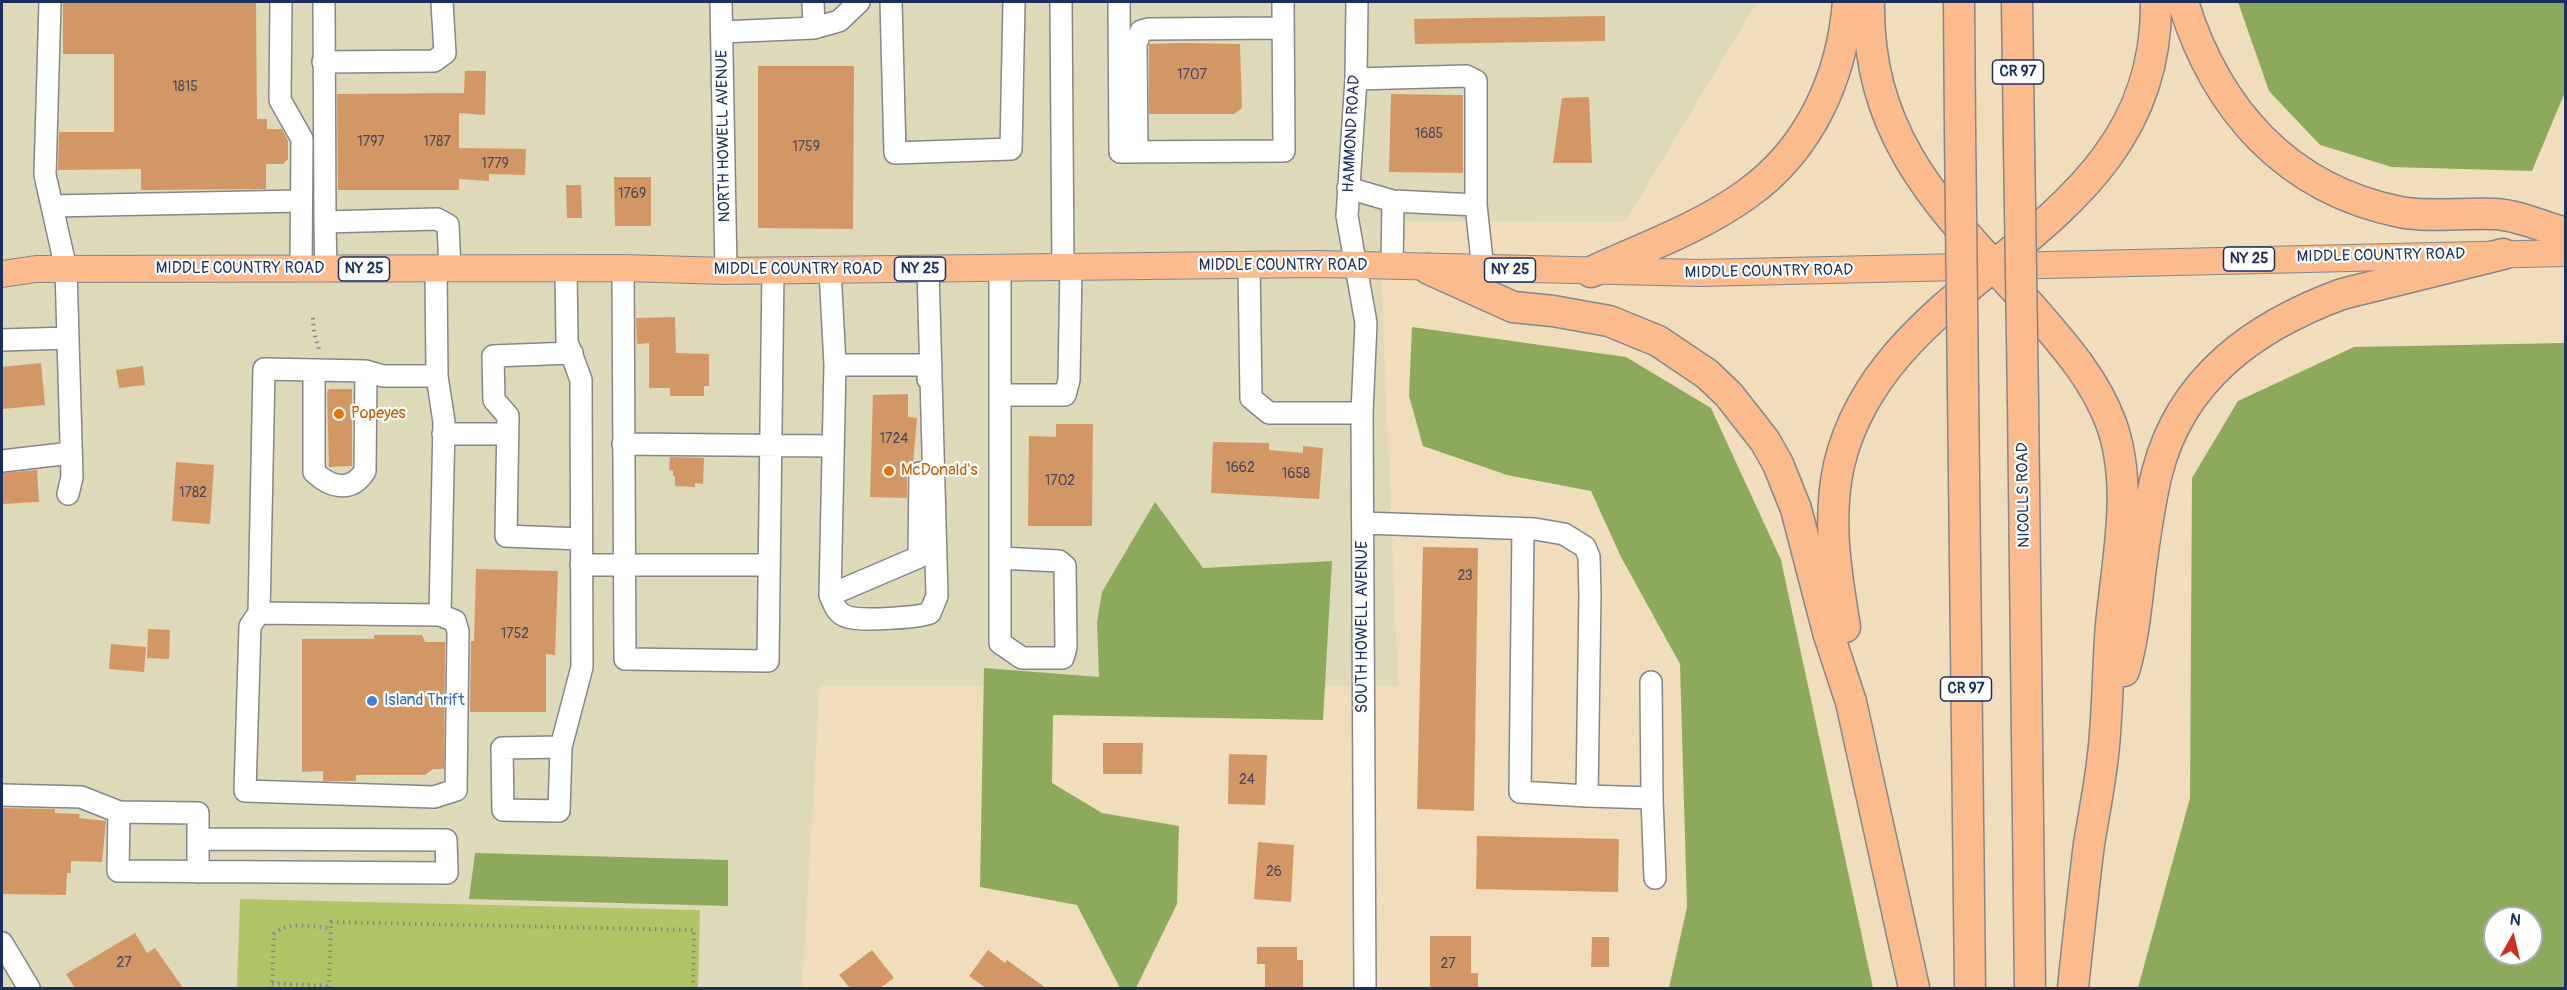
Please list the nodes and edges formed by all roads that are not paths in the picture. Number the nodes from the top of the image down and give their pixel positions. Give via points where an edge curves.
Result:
1 (50, 2) edge
2 (281, 2) edge
3 (324, 2) edge
4 (442, 2) edge
5 (721, 2) edge
6 (813, 2) edge
7 (859, 2) edge
8 (891, 2) edge
9 (1014, 2) edge
10 (1061, 2) edge
11 (1119, 2) edge
12 (1283, 2) edge
13 (1357, 2) edge
14 (1848, 2) edge
15 (1869, 2) edge
16 (1959, 2) edge
17 (2017, 2) edge
18 (2156, 2) edge
19 (2183, 2) edge
20 (814, 28) junction
21 (1283, 28) junction
22 (722, 32) junction
23 (323, 62) junction
24 (1356, 80) junction
25 (1137, 152) junction
26 (1348, 188) junction
27 (300, 201) junction
28 (1393, 201) junction
29 (1476, 205) junction
30 (52, 206) junction
31 (325, 222) junction
32 (2565, 233) edge
33 (2565, 253) edge
34 (2503, 254) junction
35 (1249, 264) junction
36 (1358, 266) junction
37 (1994, 266) junction
38 (1067, 267) junction
39 (1392, 267) junction
40 (623, 268) junction
41 (1000, 268) junction
42 (66, 269) junction
43 (443, 269) junction
44 (566, 269) junction
45 (928, 269) junction
46 (1429, 269) junction
47 (313, 270) junction
48 (830, 270) junction
49 (1483, 270) junction
50 (726, 271) junction
51 (773, 271) junction
52 (1591, 272) junction
53 (2, 273) edge
54 (68, 338) junction
55 (2, 340) edge
56 (572, 353) junction
57 (835, 365) junction
58 (931, 365) junction
59 (314, 370) junction
60 (366, 371) junction
61 (437, 376) junction
62 (1000, 395) junction
63 (1362, 412) junction
64 (443, 434) junction
65 (507, 434) junction
66 (623, 444) junction
67 (770, 446) junction
68 (833, 446) junction
69 (71, 453) junction
70 (2, 461) edge
71 (68, 494) dead end
72 (1363, 523) junction
73 (1523, 529) junction
74 (581, 539) junction
75 (1000, 558) junction
76 (623, 564) junction
77 (581, 565) junction
78 (769, 565) junction
79 (830, 595) junction
80 (259, 613) junction
81 (440, 615) junction
82 (1651, 682) dead end
83 (1851, 702) junction
84 (2105, 734) junction
85 (561, 747) dead end
86 (2, 795) edge
87 (1587, 796) junction
88 (1652, 798) junction
89 (119, 812) junction
90 (198, 839) junction
91 (198, 872) junction
92 (1655, 878) dead end
93 (2, 943) edge
94 (29, 988) edge
95 (1365, 988) edge
96 (1914, 988) edge
97 (1970, 988) edge
98 (2030, 988) edge
99 (2073, 988) edge

1 - 30 street via 45,175
2 - 27 street via 280,100 302,139
3 - 23 street
4 - 23 street via 445,53 434,61
5 - 22 street, NORTH HOWELL AVENUE
6 - 20 street
7 - 20 street via 838,21
8 - 9 street via 895,153 1011,149
10 - 38 street
11 - 25 street via 1120,152
12 - 21 street
13 - 24 street, HAMMOND ROAD
14 - 52 highway via 1841,51 1827,94 1784,160 1747,194 1713,215
15 - 37 highway via 1874,69 1893,130 1913,169
16 - 97 highway, CR 97, bridge
17 - 98 highway, NICOLLS ROAD / CR 97, bridge
18 - 37 highway via 2148,70 2119,140 2090,181
19 - 32 highway via 2202,55 2231,106 2269,147 2314,180 2355,200 2401,212 2497,214
20 - 22 street
21 - 25 street via 1141,31 1136,44
21 - 25 street via 1284,151
22 - 50 street, NORTH HOWELL AVENUE
23 - 31 street
24 - 26 street, HAMMOND ROAD
24 - 29 street via 1466,76 1476,81
26 - 28 street
26 - 36 street, HAMMOND ROAD via 1347,216
27 - 30 street
27 - 47 street
28 - 29 street
28 - 39 street
29 - 49 street
30 - 42 street
31 - 43 street via 437,219 448,225
31 - 47 street
33 - 34 main road, MIDDLE COUNTRY ROAD / NY 25
34 - 37 main road, MIDDLE COUNTRY ROAD / NY 25
34 - 84 highway via 2342,294 2289,315 2234,351 2201,386 2175,426 2157,471 2127,661
35 - 36 main road, MIDDLE COUNTRY ROAD / NY 25
35 - 38 main road, MIDDLE COUNTRY ROAD / NY 25
35 - 63 street via 1251,398 1269,413
36 - 39 main road, MIDDLE COUNTRY ROAD / NY 25
36 - 63 street, SOUTH HOWELL AVENUE via 1366,323
37 - 52 main road, MIDDLE COUNTRY ROAD / NY 25
37 - 83 highway via 1887,366 1846,441 1835,487 1834,548
37 - 84 highway via 2089,376 2120,453 2123,484
38 - 41 main road, MIDDLE COUNTRY ROAD / NY 25
38 - 62 street via 1069,380 1065,395
39 - 46 main road, MIDDLE COUNTRY ROAD / NY 25
40 - 44 main road, MIDDLE COUNTRY ROAD / NY 25
40 - 50 main road, MIDDLE COUNTRY ROAD / NY 25
40 - 66 street
41 - 45 main road, MIDDLE COUNTRY ROAD / NY 25
41 - 62 street
42 - 47 main road, MIDDLE COUNTRY ROAD / NY 25
42 - 53 main road, MIDDLE COUNTRY ROAD / NY 25
42 - 54 street
43 - 44 main road, MIDDLE COUNTRY ROAD / NY 25
43 - 47 main road, MIDDLE COUNTRY ROAD / NY 25
43 - 61 street
44 - 56 street via 567,342
45 - 48 main road, MIDDLE COUNTRY ROAD / NY 25
45 - 58 street
46 - 49 main road, MIDDLE COUNTRY ROAD / NY 25
46 - 83 highway via 1512,307 1583,315 1635,330 1682,355 1729,395 1765,441 1797,509 1828,632
48 - 51 main road, MIDDLE COUNTRY ROAD / NY 25
48 - 57 street
49 - 52 main road, MIDDLE COUNTRY ROAD / NY 25
50 - 51 main road, MIDDLE COUNTRY ROAD / NY 25
51 - 67 street
54 - 55 street
54 - 69 street
56 - 65 street via 493,356 494,400 508,416
56 - 74 street via 581,380
57 - 58 street
57 - 68 street
58 - 79 street via 921,405 919,557
58 - 79 street via 937,596 930,613 918,617 848,617 836,610
59 - 60 street
59 - 60 street via 314,472 342,487 359,479 365,471
59 - 80 street via 264,369
60 - 61 street via 383,376
61 - 64 street
62 - 75 street
63 - 72 street, SOUTH HOWELL AVENUE
64 - 65 street
64 - 81 street
65 - 74 street via 506,536
66 - 67 street
66 - 76 street
67 - 68 street
67 - 78 street
68 - 79 street
69 - 70 street
69 - 71 street
72 - 73 street
72 - 95 street, SOUTH HOWELL AVENUE
73 - 87 street via 1577,539 1589,557
73 - 87 street via 1520,792
74 - 77 street
75 - 75 street via 1000,643 1022,658 1063,658 1065,566 1059,561
76 - 77 street
76 - 78 street
76 - 78 street via 625,659 768,661
77 - 85 street via 582,667
80 - 81 street
80 - 81 street via 250,626 245,791 435,797 456,789 458,631 455,621
82 - 88 street
83 - 96 highway
84 - 99 highway
86 - 89 street via 81,797
87 - 88 street
88 - 92 street
89 - 90 street via 198,813
89 - 91 street via 118,871
90 - 91 street
90 - 91 street via 447,840 447,873
93 - 94 street

